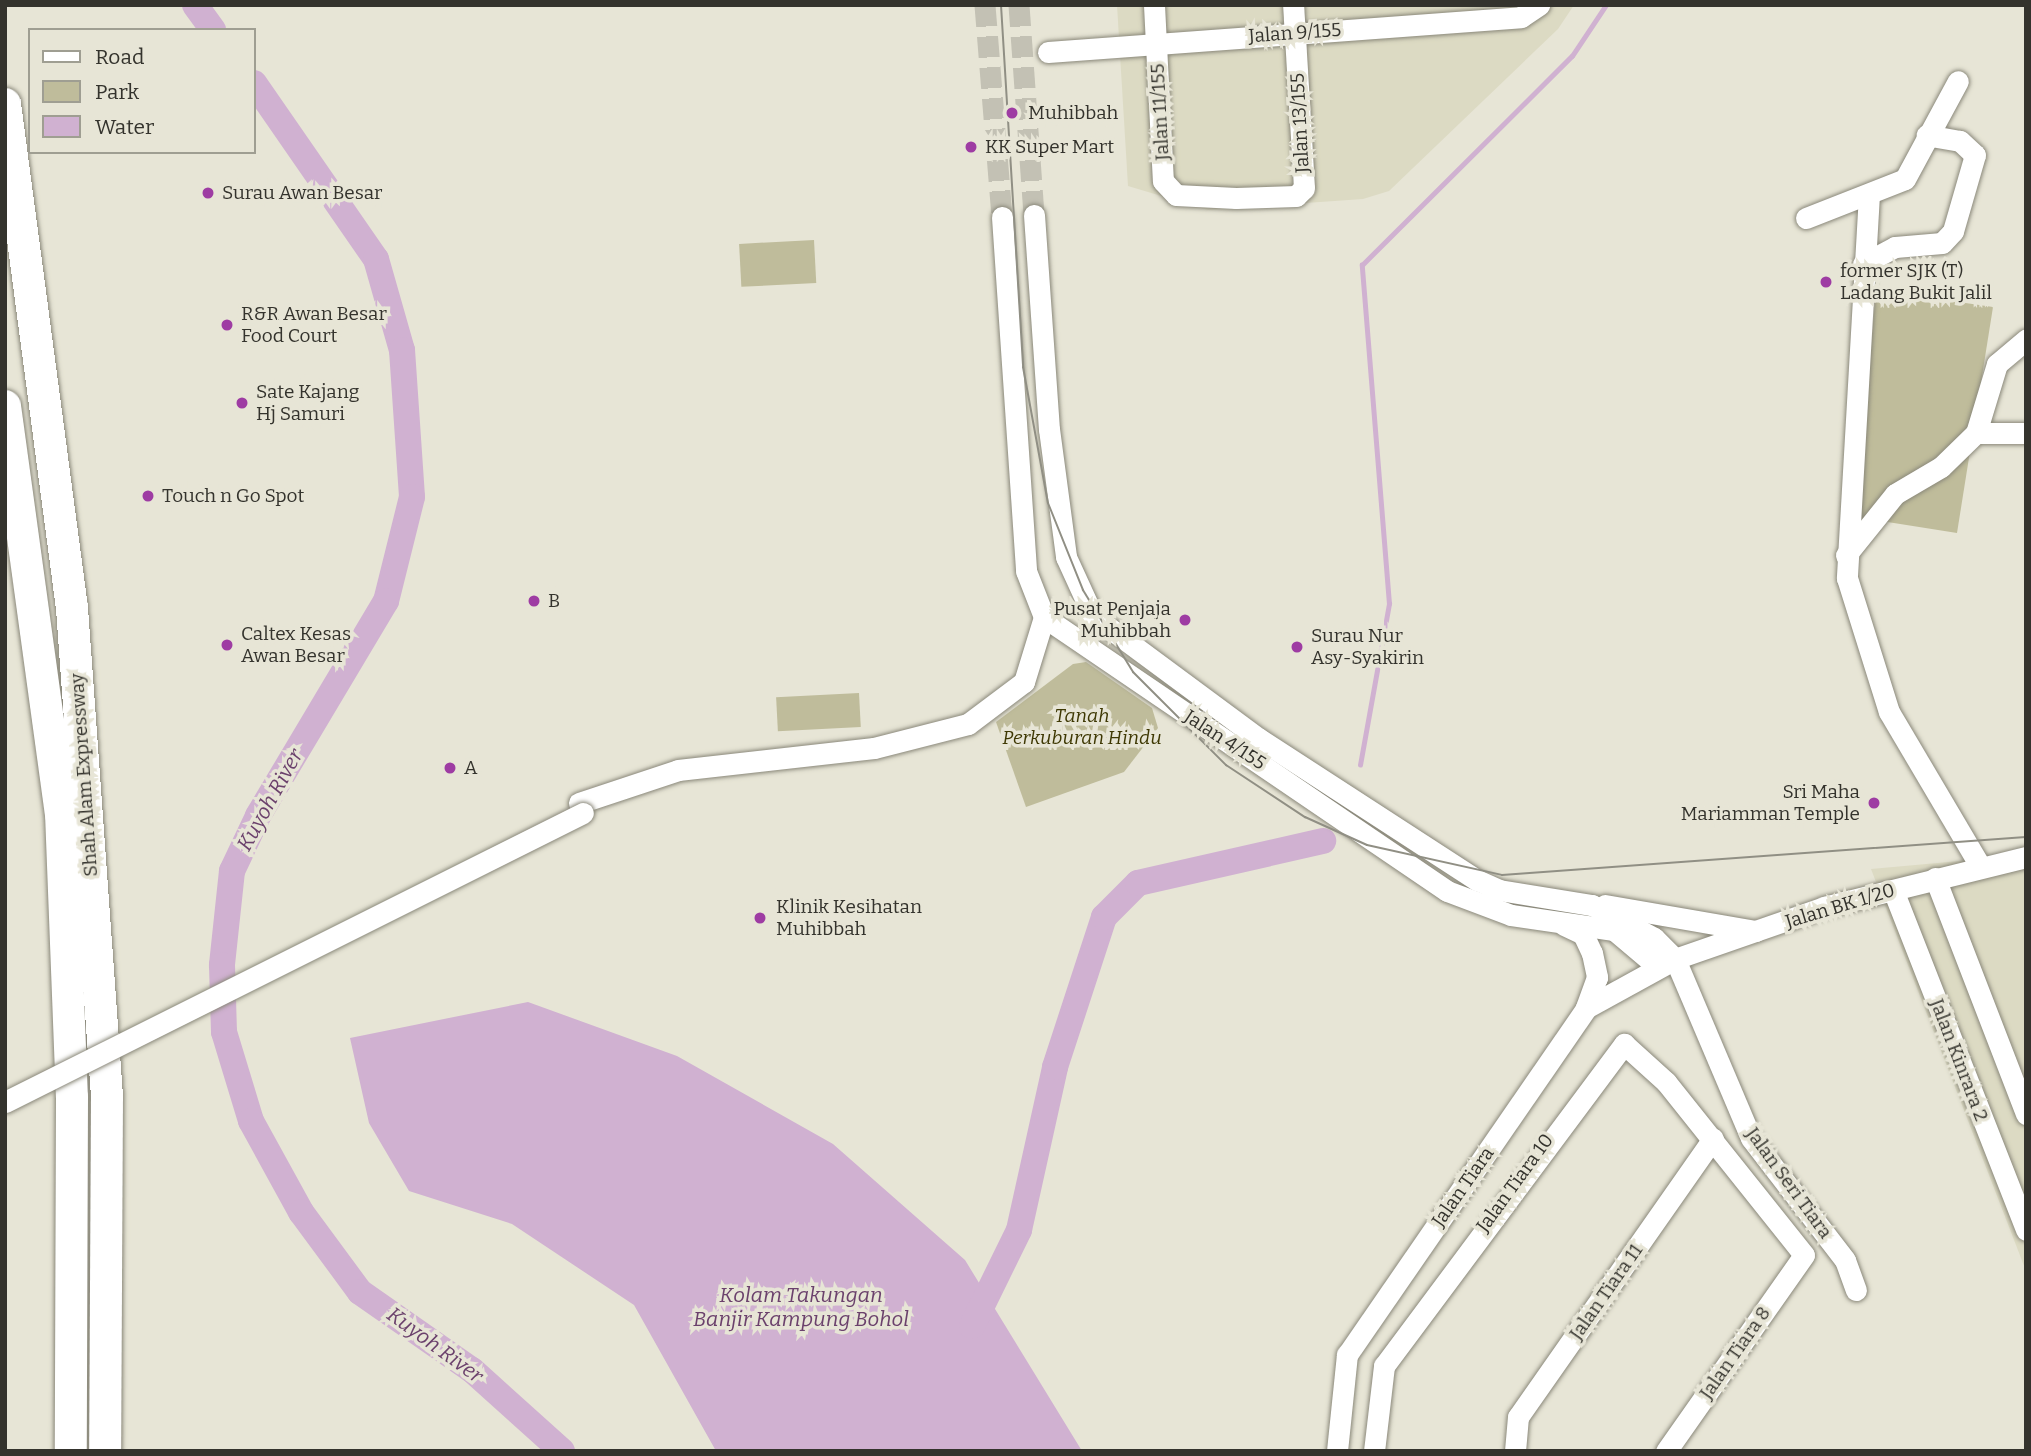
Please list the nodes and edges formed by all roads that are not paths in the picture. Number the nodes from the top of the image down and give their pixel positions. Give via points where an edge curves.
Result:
1 (1154, 5) edge
2 (1293, 5) edge
3 (1539, 5) edge
4 (1419, 15) edge
5 (1294, 33) junction
6 (1156, 43) junction
7 (1048, 52) dead end
8 (1958, 82) dead end
9 (5, 104) edge
10 (1927, 135) junction
11 (1163, 181) joint
12 (1869, 194) junction
13 (1034, 215) tunnel mouth
14 (1002, 217) tunnel mouth
15 (1805, 218) dead end
16 (1863, 264) junction
17 (2026, 340) edge
18 (5, 406) edge
19 (1976, 433) junction
20 (2026, 433) edge
21 (1845, 556) junction
22 (1044, 617) junction
23 (585, 806) junction
24 (2026, 857) edge
25 (1980, 866) junction
26 (1935, 878) junction
27 (1893, 890) junction
28 (1592, 905) junction
29 (1557, 921) junction
30 (1762, 932) junction
31 (1667, 963) junction
32 (1586, 1008) junction
33 (5, 1087) edge
34 (5, 1102) edge
35 (2026, 1114) edge
36 (1713, 1139) junction
37 (2026, 1230) edge
38 (1856, 1290) dead end
39 (71, 1451) edge
40 (104, 1451) edge
41 (1336, 1451) edge
42 (1374, 1451) edge
43 (1515, 1451) edge
44 (1666, 1451) edge

1 - 6 street, Jalan 11/155
2 - 5 street
3 - 4 street, Jalan 9/155 via 1521,17
4 - 5 street, Jalan 9/155
5 - 6 street, Jalan 9/155
5 - 11 street, Jalan 13/155 via 1301,193 1186,196
6 - 7 street, Jalan 9/155
6 - 11 street, Jalan 11/155
8 - 10 street
9 - 40 highway, Shah Alam Expressway via 74,636 107,1096
10 - 12 street via 1905,179
10 - 16 street via 1960,141 1975,155 1953,231 1941,243 1895,247
12 - 15 street
12 - 16 street
13 - 28 street, Jalan 4/155 via 1049,429 1066,557 1093,616 1258,738 1477,880 1499,890
14 - 22 street via 1026,571
16 - 21 street via 1864,366
17 - 19 street via 1997,364
18 - 39 highway, Shah Alam Expressway via 61,813 72,1097
19 - 20 street
19 - 21 street via 1951,459 1895,494
21 - 25 street via 1889,712
22 - 23 street via 1024,682 968,724 874,748 678,770
22 - 29 street, Jalan 4/155 via 1447,891 1511,915
23 - 33 street
23 - 34 street, bridge
24 - 25 street, Jalan BK 1/20
25 - 26 street, Jalan BK 1/20
26 - 27 street, Jalan BK 1/20
26 - 35 street
27 - 30 street, Jalan BK 1/20 via 1824,907
27 - 37 street, Jalan Kinrara 2
28 - 30 street
28 - 31 street, Jalan 4/155 via 1633,923
29 - 31 street, Jalan 4/155 via 1614,930
29 - 32 street via 1583,934 1592,953 1597,977
30 - 31 street, Jalan BK 1/20
31 - 32 street, Jalan Tiara
31 - 38 street, Jalan Seri Tiara via 1751,1138 1845,1260
32 - 41 street, Jalan Tiara via 1347,1355
36 - 42 street, Jalan Tiara 10 via 1634,1047 1614,1049 1384,1366
36 - 43 street, Jalan Tiara 11 via 1518,1417
36 - 44 street, Jalan Tiara 8 via 1804,1255

